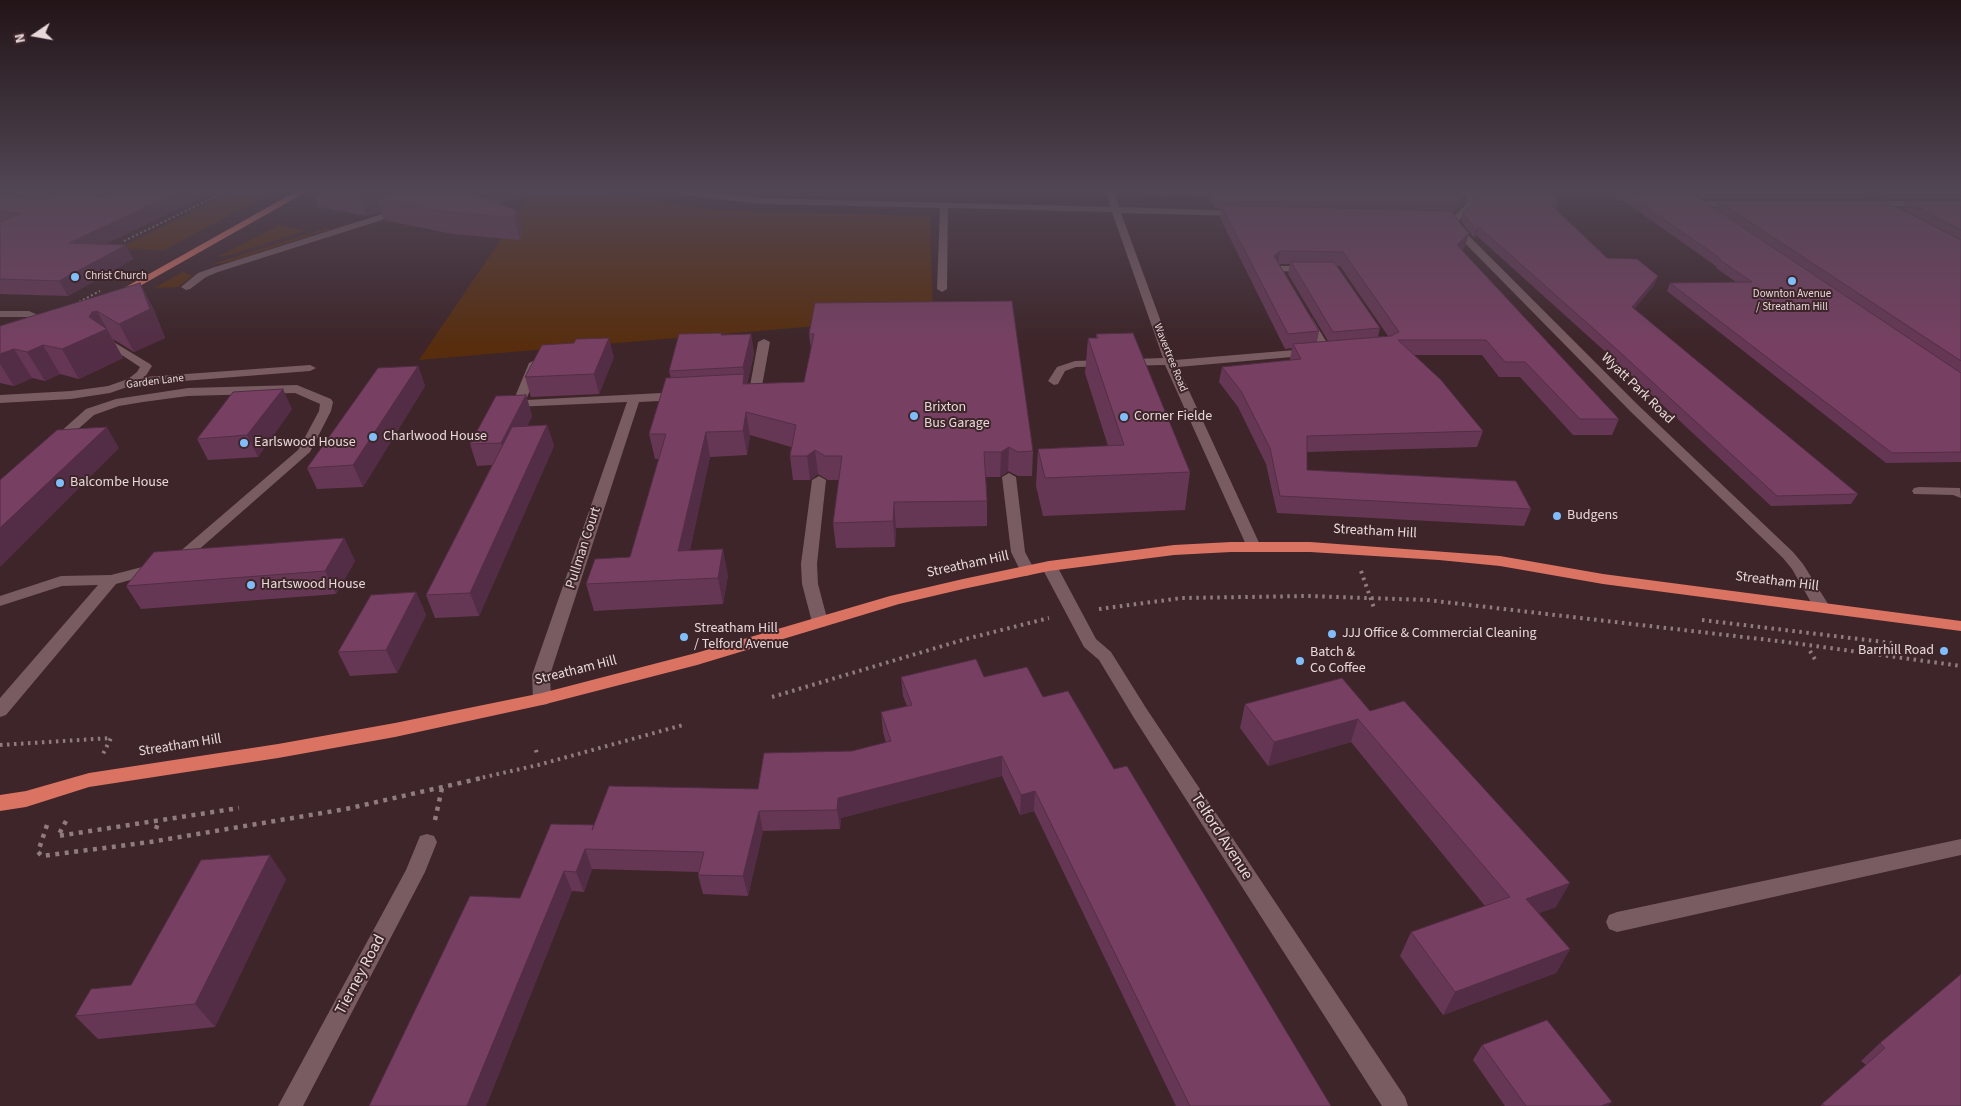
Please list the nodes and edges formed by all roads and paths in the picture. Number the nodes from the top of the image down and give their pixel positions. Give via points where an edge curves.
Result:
1 (203, 244) edge
2 (298, 244) edge
3 (943, 244) edge
4 (1127, 244) edge
5 (1470, 244) edge
6 (1316, 269) edge
7 (202, 270) dead end
8 (215, 270) junction
9 (1282, 278) edge
10 (186, 287) dead end
11 (942, 289) dead end
12 (106, 294) joint
13 (76, 303) edge
14 (1302, 310) edge
15 (0, 314) edge
16 (52, 321) joint
17 (32, 328) edge
18 (764, 342) dead end
19 (112, 344) edge
20 (536, 361) edge
21 (1171, 363) junction
22 (310, 368) dead end
23 (1054, 380) dead end
24 (132, 382) junction
25 (732, 393) edge
26 (693, 395) edge
27 (0, 399) edge
28 (634, 399) junction
29 (43, 451) edge
30 (1009, 476) dead end
31 (819, 480) edge
32 (1920, 491) dead end
33 (1961, 494) edge
34 (1254, 547) junction
35 (1359, 564) dead end
36 (1049, 566) junction
37 (1027, 571) junction
38 (111, 580) junction
39 (1370, 597) junction
40 (0, 601) edge
41 (1822, 607) junction
42 (1374, 608) dead end
43 (1074, 613) junction
44 (1702, 620) dead end
45 (820, 622) junction
46 (1961, 626) edge
47 (1799, 632) junction
48 (1803, 638) dead end
49 (1892, 643) dead end
50 (1810, 650) dead end
51 (1816, 662) dead end
52 (1961, 666) edge
53 (772, 697) dead end
54 (542, 699) junction
55 (0, 710) edge
56 (683, 725) dead end
57 (0, 745) edge
58 (102, 755) dead end
59 (442, 788) junction
60 (442, 798) dead end
61 (0, 803) edge
62 (239, 808) dead end
63 (160, 820) junction
64 (66, 821) dead end
65 (47, 825) dead end
66 (156, 829) dead end
67 (427, 842) dead end
68 (1961, 848) edge
69 (1617, 922) dead end
70 (290, 1106) edge
71 (1396, 1106) edge

1 - 12 highway
2 - 8 street
3 - 11 street
4 - 21 street, Wavertree Road
5 - 41 street, Wyatt Park Road via 1634,408 1788,555
6 - 9 street via 1278,270
7 - 8 street
8 - 10 street
12 - 13 path
14 - 21 street via 1330,350
15 - 16 street via 30,314
16 - 17 highway
18 - 25 street via 756,386 752,392
19 - 24 street via 146,366
20 - 28 street via 518,404
21 - 23 street via 1075,364 1061,369
21 - 34 street, Wavertree Road
22 - 24 street, Garden Lane
24 - 27 street, Garden Lane via 71,395
26 - 28 street
28 - 54 street, Pullman Court via 542,675
29 - 38 street via 90,412 143,398 188,392 297,389 327,402 303,452 182,557 146,572
30 - 37 street via 1018,552
31 - 45 street via 809,564 810,584
32 - 33 street via 1955,491
34 - 36 highway, Streatham Hill via 1174,550
34 - 41 highway, Streatham Hill via 1439,555
35 - 39 path
36 - 37 highway, Streatham Hill
36 - 43 street, Telford Avenue
37 - 45 highway, Streatham Hill via 963,584
38 - 40 street via 61,581
38 - 55 street
39 - 42 path
39 - 43 path via 1191,598
39 - 52 path via 1786,642
41 - 46 highway, Streatham Hill
43 - 53 path via 1026,622
43 - 71 street, Telford Avenue
44 - 47 path
45 - 54 highway, Streatham Hill via 697,659
47 - 48 path
47 - 49 path
50 - 51 path
54 - 61 highway, Streatham Hill via 385,732 89,780 26,799
56 - 59 path
57 - 58 path via 111,738
59 - 60 path
59 - 65 path via 346,809 150,842 42,856 38,852
62 - 63 path
63 - 64 path via 58,836
63 - 66 path
67 - 70 street, Tierney Road via 415,872
68 - 69 street

